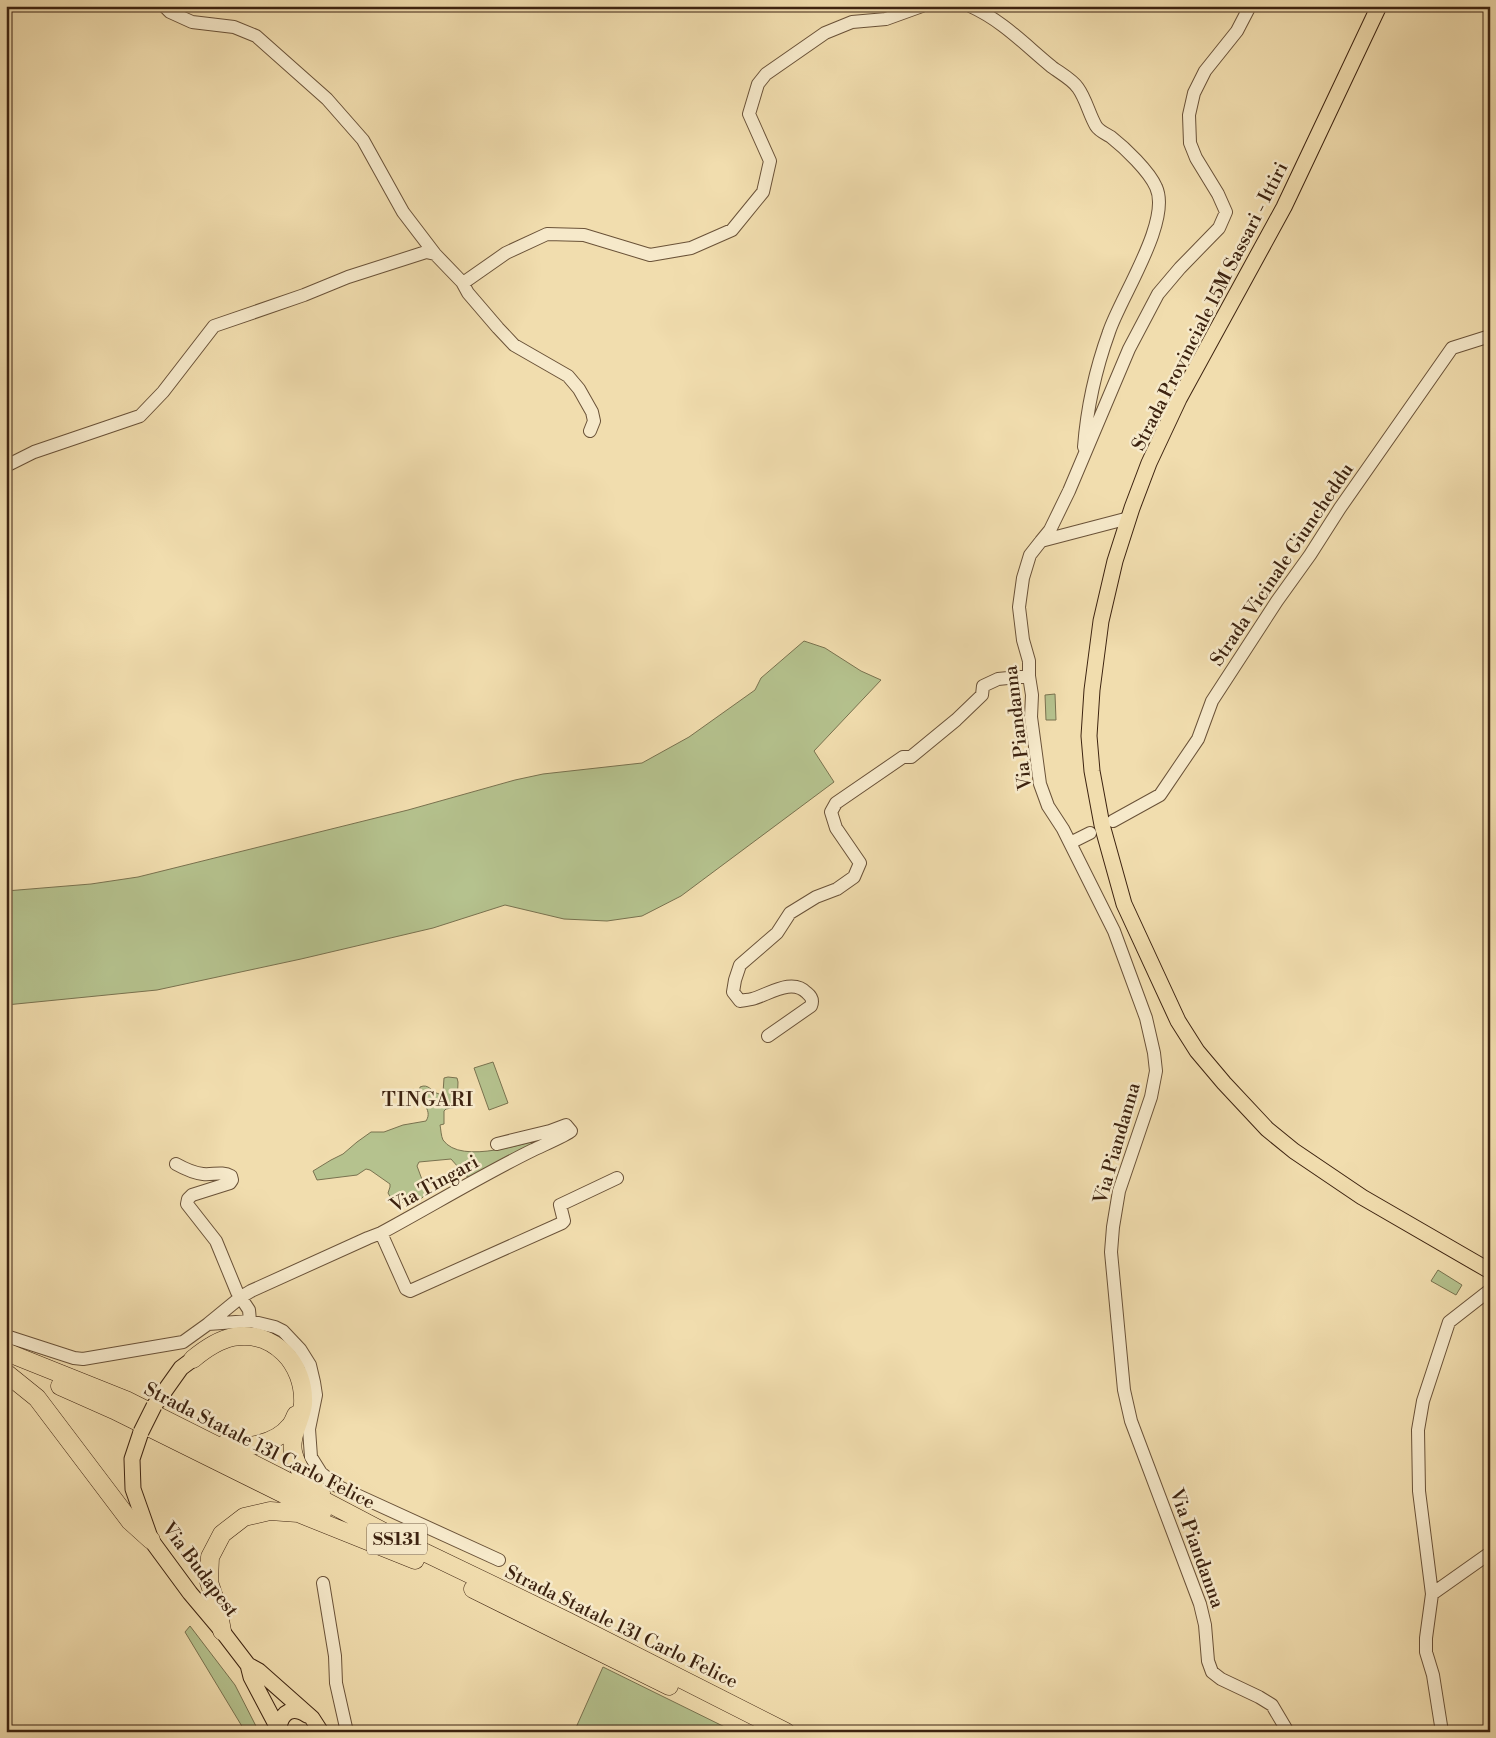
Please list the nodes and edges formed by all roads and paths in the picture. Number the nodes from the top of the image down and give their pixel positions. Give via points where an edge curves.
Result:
1 (164, 6) edge
2 (922, 6) edge
3 (970, 6) edge
4 (1250, 6) edge
5 (1379, 6) edge
6 (435, 254) junction
7 (462, 282) junction
8 (1490, 336) edge
9 (590, 431) dead end
10 (1083, 456) junction
11 (6, 466) edge
12 (1129, 518) junction
13 (1041, 541) junction
14 (1029, 676) junction
15 (1113, 821) dead end
16 (1090, 833) dead end
17 (1070, 843) junction
18 (768, 1036) dead end
19 (497, 1144) dead end
20 (176, 1164) dead end
21 (617, 1178) dead end
22 (381, 1234) junction
23 (1490, 1271) edge
24 (1487, 1292) edge
25 (241, 1297) junction
26 (250, 1321) junction
27 (208, 1324) junction
28 (6, 1336) edge
29 (183, 1342) junction
30 (6, 1352) edge
31 (193, 1359) junction
32 (6, 1364) edge
33 (6, 1373) edge
34 (303, 1404) junction
35 (192, 1434) junction
36 (151, 1540) junction
37 (403, 1542) junction
38 (1490, 1553) edge
39 (499, 1560) dead end
40 (417, 1561) junction
41 (323, 1583) dead end
42 (1432, 1594) junction
43 (222, 1631) junction
44 (248, 1665) junction
45 (308, 1715) junction
46 (280, 1730) edge
47 (321, 1732) edge
48 (347, 1732) edge
49 (765, 1732) edge
50 (786, 1732) edge
51 (1288, 1732) edge
52 (1442, 1732) edge

1 - 6 street via 192,22 234,27 256,36 327,99 363,140 403,212
2 - 7 street via 886,19 852,22 839,27 813,40 766,74 758,84 750,114 770,161 763,192 732,230 692,248 650,255 584,235 547,234 506,253
3 - 10 street via 1009,28 1078,87 1097,128 1140,165 1157,188 1160,206 1155,230 1109,330 1086,425
4 - 10 street, Via Piandanna via 1236,31 1205,71 1194,93 1189,115 1190,143 1226,212 1219,228 1158,294 1129,349
5 - 12 main road, Strada Provinciale 15M Sassari - Ittiri via 1284,207 1178,399
6 - 7 street
6 - 11 street via 426,252 348,276 214,326 140,416 34,452
7 - 9 street via 514,345 568,376 579,388 592,412 594,421
8 - 15 street, Strada Vicinale Giuncheddu via 1452,348 1277,600 1212,701 1198,739 1160,795
10 - 13 street, Via Piandanna via 1050,530
12 - 13 street
12 - 23 main road, Strada Provinciale 15M Sassari - Ittiri via 1101,621 1089,736 1092,771 1102,825 1124,904 1174,1013 1198,1052 1268,1129 1287,1145 1362,1198
13 - 14 street, Via Piandanna via 1030,555 1019,607
14 - 17 street, Via Piandanna via 1040,784 1048,806
14 - 18 street via 998,679 983,686 982,695 911,756 903,757 836,803 831,812 836,828 860,863 854,877 790,912 777,932 740,965 735,980 733,992 740,1001 789,986 804,990 811,996 811,1006
16 - 17 street
17 - 51 street, Via Piandanna via 1114,931 1146,1018 1156,1071 1151,1097 1119,1191 1111,1252 1124,1390 1131,1421 1200,1604 1212,1672 1272,1705
19 - 22 street, Via Tingari via 566,1125 570,1131
20 - 25 street via 189,1171 231,1176 230,1183 192,1195 187,1204 216,1241
21 - 22 street via 560,1205 564,1222 410,1291 406,1289
22 - 25 street, Via Tingari
24 - 42 street via 1449,1322 1423,1401 1418,1430 1419,1491
25 - 26 street
25 - 27 street, Via Tingari
26 - 27 street
26 - 39 street via 283,1331 310,1365 316,1394 309,1429 311,1457 321,1473 337,1486
27 - 29 street, Via Tingari
28 - 29 street via 83,1359
29 - 31 street
30 - 35 highway, Strada Statale 131 Carlo Felice / SS131 via 126,1400
31 - 34 highway via 205,1349 232,1337 259,1337 279,1347 295,1366
31 - 36 main road, Via Budapest, bridge via 181,1368 154,1406 132,1459 133,1489
32 - 40 highway, Strada Statale 131 Carlo Felice / SS131 via 114,1410
33 - 36 highway via 37,1398 130,1521
34 - 35 highway via 290,1427 274,1439 253,1447 232,1447
34 - 37 highway via 293,1439 293,1453 306,1481
35 - 37 highway, Strada Statale 131 Carlo Felice / SS131
36 - 43 main road, Via Budapest
37 - 50 highway, Strada Statale 131 Carlo Felice / SS131 via 568,1621
38 - 42 street
40 - 43 highway via 298,1513 270,1511 244,1517 222,1534 210,1557 209,1582
40 - 49 highway, Strada Statale 131 Carlo Felice / SS131
41 - 48 street via 336,1683
42 - 52 street via 1426,1652
43 - 44 main road, Via Budapest
44 - 45 main road, Via Budapest
44 - 46 main road, Via Budapest via 250,1677
45 - 46 main road via 298,1710 286,1713 281,1718
45 - 47 main road, Via Budapest

